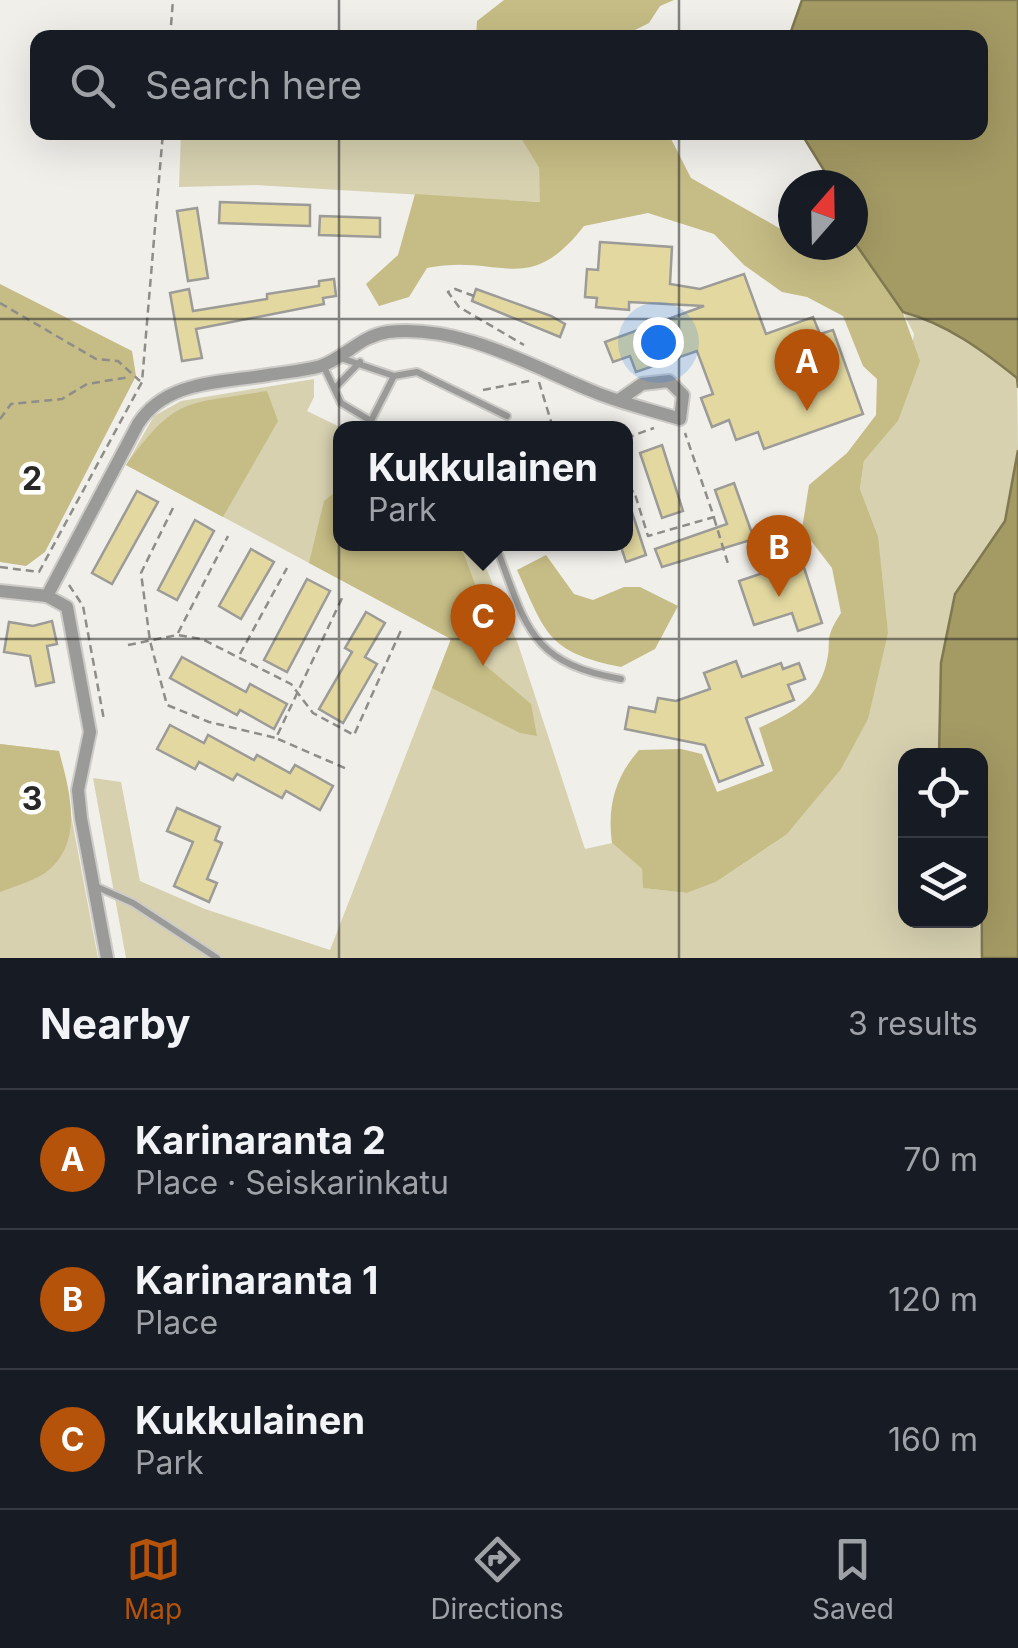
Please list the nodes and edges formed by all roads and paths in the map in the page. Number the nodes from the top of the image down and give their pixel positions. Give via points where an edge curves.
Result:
1 (173, 0) edge
2 (171, 30) edge
3 (161, 140) edge
4 (474, 296) dead end
5 (0, 303) edge
6 (537, 352) dead end
7 (336, 357) junction
8 (360, 362) junction
9 (323, 366) junction
10 (394, 376) junction
11 (131, 377) junction
12 (560, 377) junction
13 (538, 380) junction
14 (142, 382) junction
15 (335, 388) junction
16 (462, 394) junction
17 (619, 400) junction
18 (507, 416) dead end
19 (680, 418) junction
20 (0, 419) edge
21 (364, 421) edge
22 (371, 421) edge
23 (550, 421) edge
24 (633, 435) edge
25 (633, 491) edge
26 (172, 508) dead end
27 (714, 516) junction
28 (228, 536) dead end
29 (498, 551) edge
30 (0, 567) edge
31 (729, 567) dead end
32 (287, 568) dead end
33 (0, 592) edge
34 (47, 596) junction
35 (344, 596) dead end
36 (402, 628) dead end
37 (177, 634) junction
38 (150, 641) junction
39 (128, 645) dead end
40 (238, 657) junction
41 (621, 679) dead end
42 (300, 691) junction
43 (276, 738) junction
44 (347, 769) dead end
45 (94, 885) junction
46 (107, 958) edge
47 (217, 958) edge

1 - 2 path
3 - 14 path
4 - 6 path via 448,292
5 - 11 path via 96,359 118,361
7 - 8 lane
7 - 9 street
7 - 12 street via 383,333 446,334
8 - 10 lane
8 - 15 lane
9 - 15 lane
9 - 34 street via 175,390 150,406
10 - 16 lane via 416,372
10 - 22 lane
11 - 14 path
11 - 20 path via 87,384 62,399 12,404
12 - 13 path
12 - 17 street
13 - 16 path
13 - 23 path
14 - 30 path via 40,572
15 - 21 lane
16 - 18 lane
17 - 19 street
17 - 19 street via 642,384 669,381 682,395
19 - 24 path
19 - 27 path
25 - 27 path via 648,536
26 - 38 path via 141,573
27 - 31 path
28 - 37 path
29 - 41 lane via 533,640 588,673
32 - 40 path
33 - 34 street
34 - 45 street via 67,607 76,640 90,732 78,790 80,818
35 - 42 path
36 - 42 path via 354,735 313,713
37 - 38 path
37 - 40 path
38 - 39 path
38 - 43 path via 167,705
40 - 42 path
42 - 43 path
43 - 44 path
45 - 46 street
45 - 47 lane

